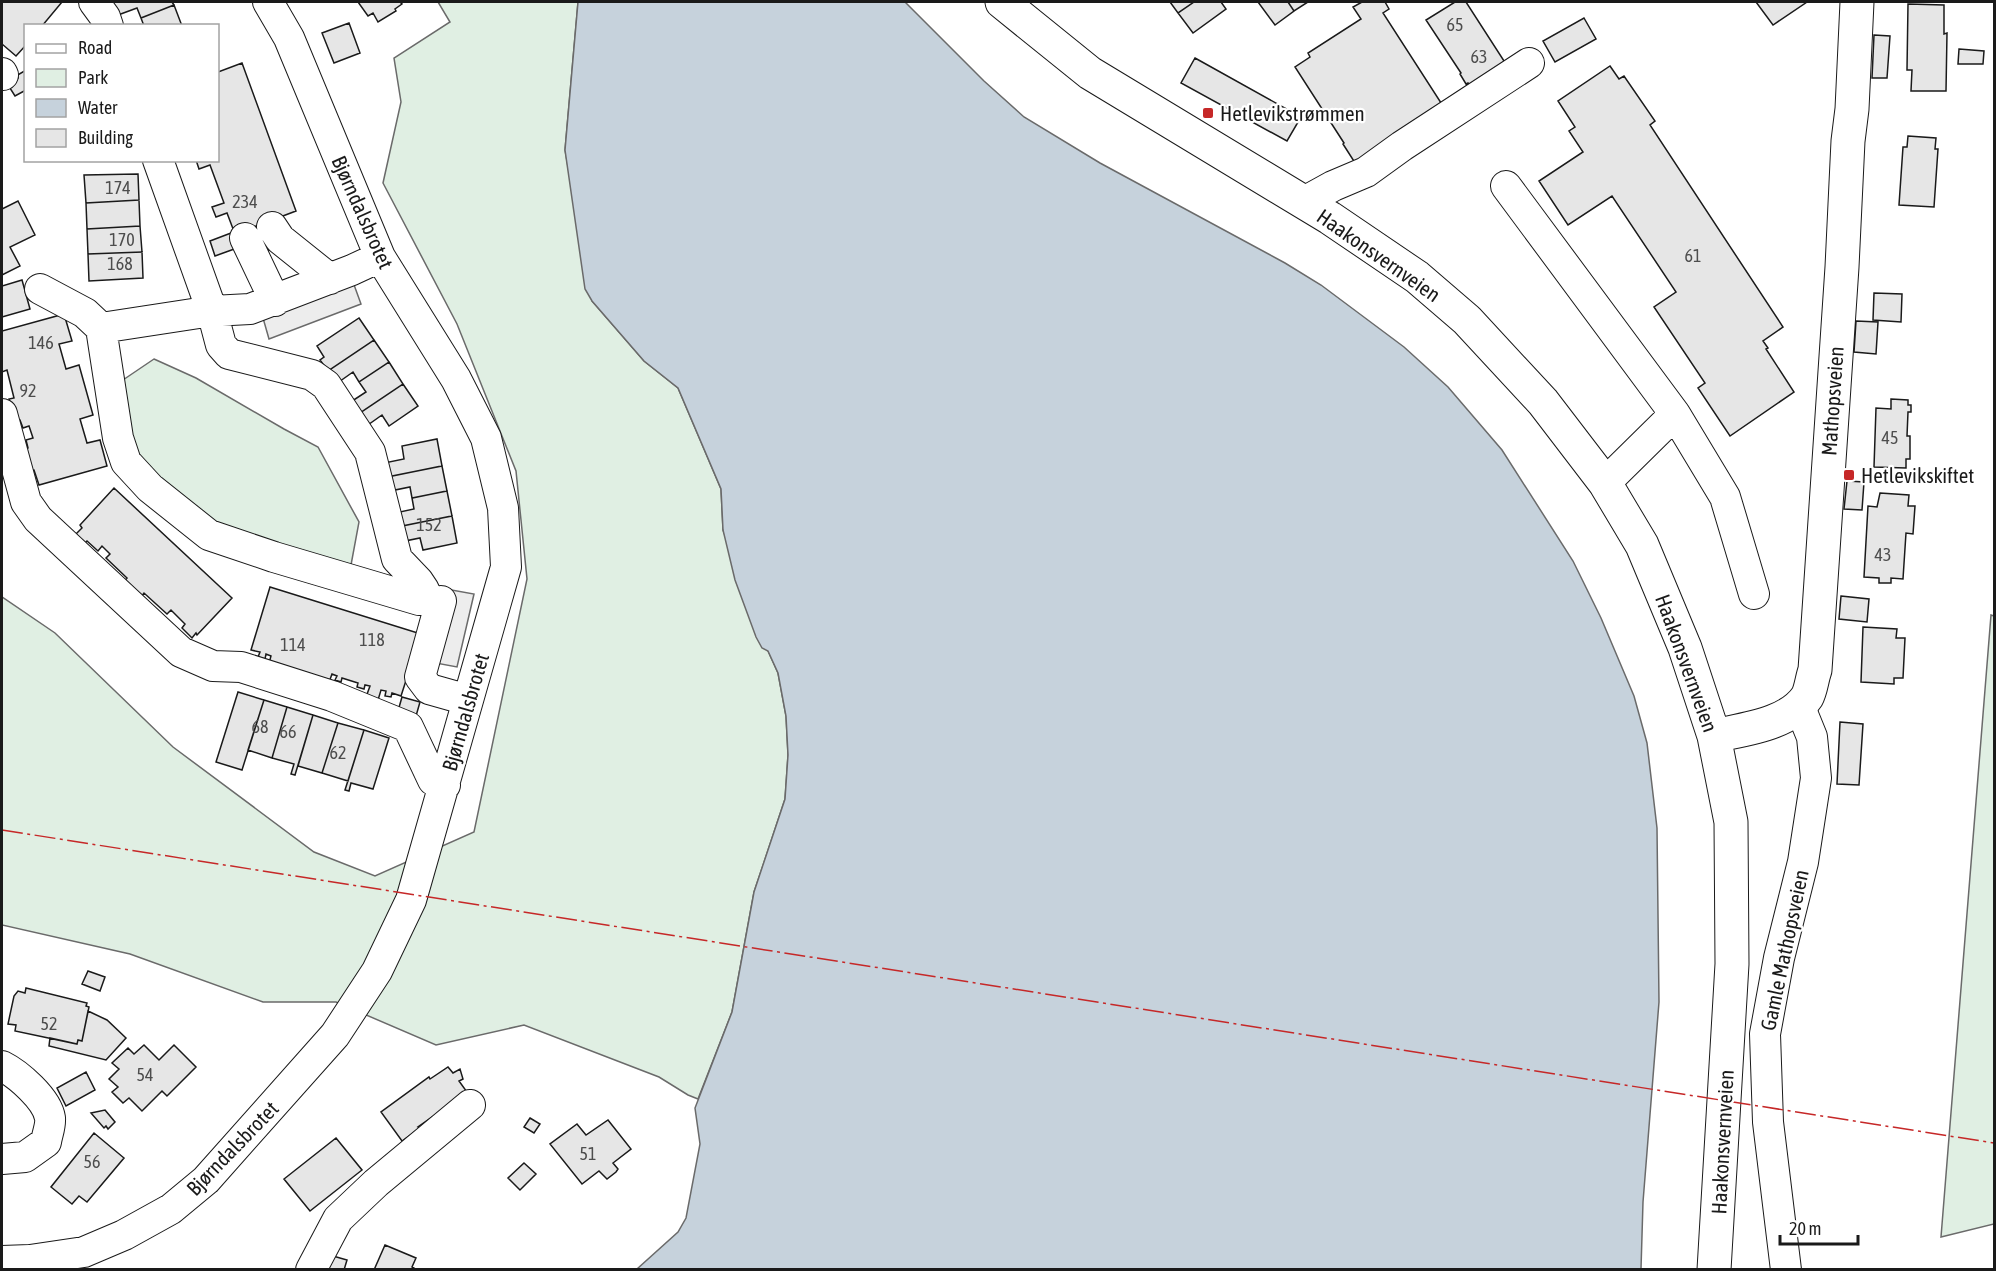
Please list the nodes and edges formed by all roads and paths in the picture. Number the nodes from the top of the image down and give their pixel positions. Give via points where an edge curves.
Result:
1 (94, 2) edge
2 (268, 2) edge
3 (1002, 2) edge
4 (1841, 2) edge
5 (1857, 2) edge
6 (107, 24) edge
7 (1854, 36) junction
8 (1529, 63) dead end
9 (159, 162) edge
10 (1506, 186) dead end
11 (1304, 202) junction
12 (380, 257) junction
13 (330, 279) junction
14 (40, 289) dead end
15 (275, 301) junction
16 (212, 311) junction
17 (100, 328) junction
18 (2, 414) edge
19 (1675, 414) junction
20 (1605, 483) junction
21 (1754, 594) dead end
22 (441, 601) dead end
23 (468, 700) junction
24 (1799, 705) junction
25 (1714, 736) junction
26 (445, 785) junction
27 (2, 1066) edge
28 (470, 1105) dead end
29 (2, 1159) edge
30 (2, 1261) edge
31 (311, 1269) edge
32 (1714, 1269) edge
33 (1786, 1269) edge

1 - 6 street
2 - 12 street, Bjørndalsbrotet via 289,38
3 - 11 main road, Haakonsvernveien via 1090,73
4 - 7 street
5 - 7 main road, Mathopsveien
7 - 24 main road, Mathopsveien via 1815,670 1808,695
8 - 11 street, Haakonsvernveien via 1366,172
9 - 16 street
10 - 19 street
11 - 20 main road, Haakonsvernveien via 1417,277 1467,320 1543,402
12 - 13 street
12 - 23 street, Bjørndalsbrotet via 456,379 486,438 503,508 506,567
13 - 15 street
13 - 15 street via 280,239 259,232
14 - 17 street via 85,313
15 - 16 street via 250,309
16 - 17 street
16 - 17 street via 221,345 229,354 312,375 326,385 370,452 397,559 424,591 419,600 209,535 150,488 126,462 118,438
18 - 26 street via 26,502 38,519 181,652 213,666 241,667 332,696 408,727 433,780
19 - 20 street
19 - 21 street via 1725,497
20 - 25 main road, Haakonsvernveien via 1642,545 1685,648
22 - 23 street via 420,677 429,689
23 - 26 street, Bjørndalsbrotet
24 - 25 main road via 1781,719
24 - 33 street, Gamle Mathopsveien via 1812,737 1816,778 1803,862 1765,1034 1768,1122
25 - 32 main road, Haakonsvernveien via 1731,822 1732,940
26 - 30 street, Bjørndalsbrotet via 411,900 376,971 335,1035 206,1180 171,1209 84,1252
27 - 29 street via 40,1097 50,1118 46,1142 26,1157
28 - 31 street via 338,1219

